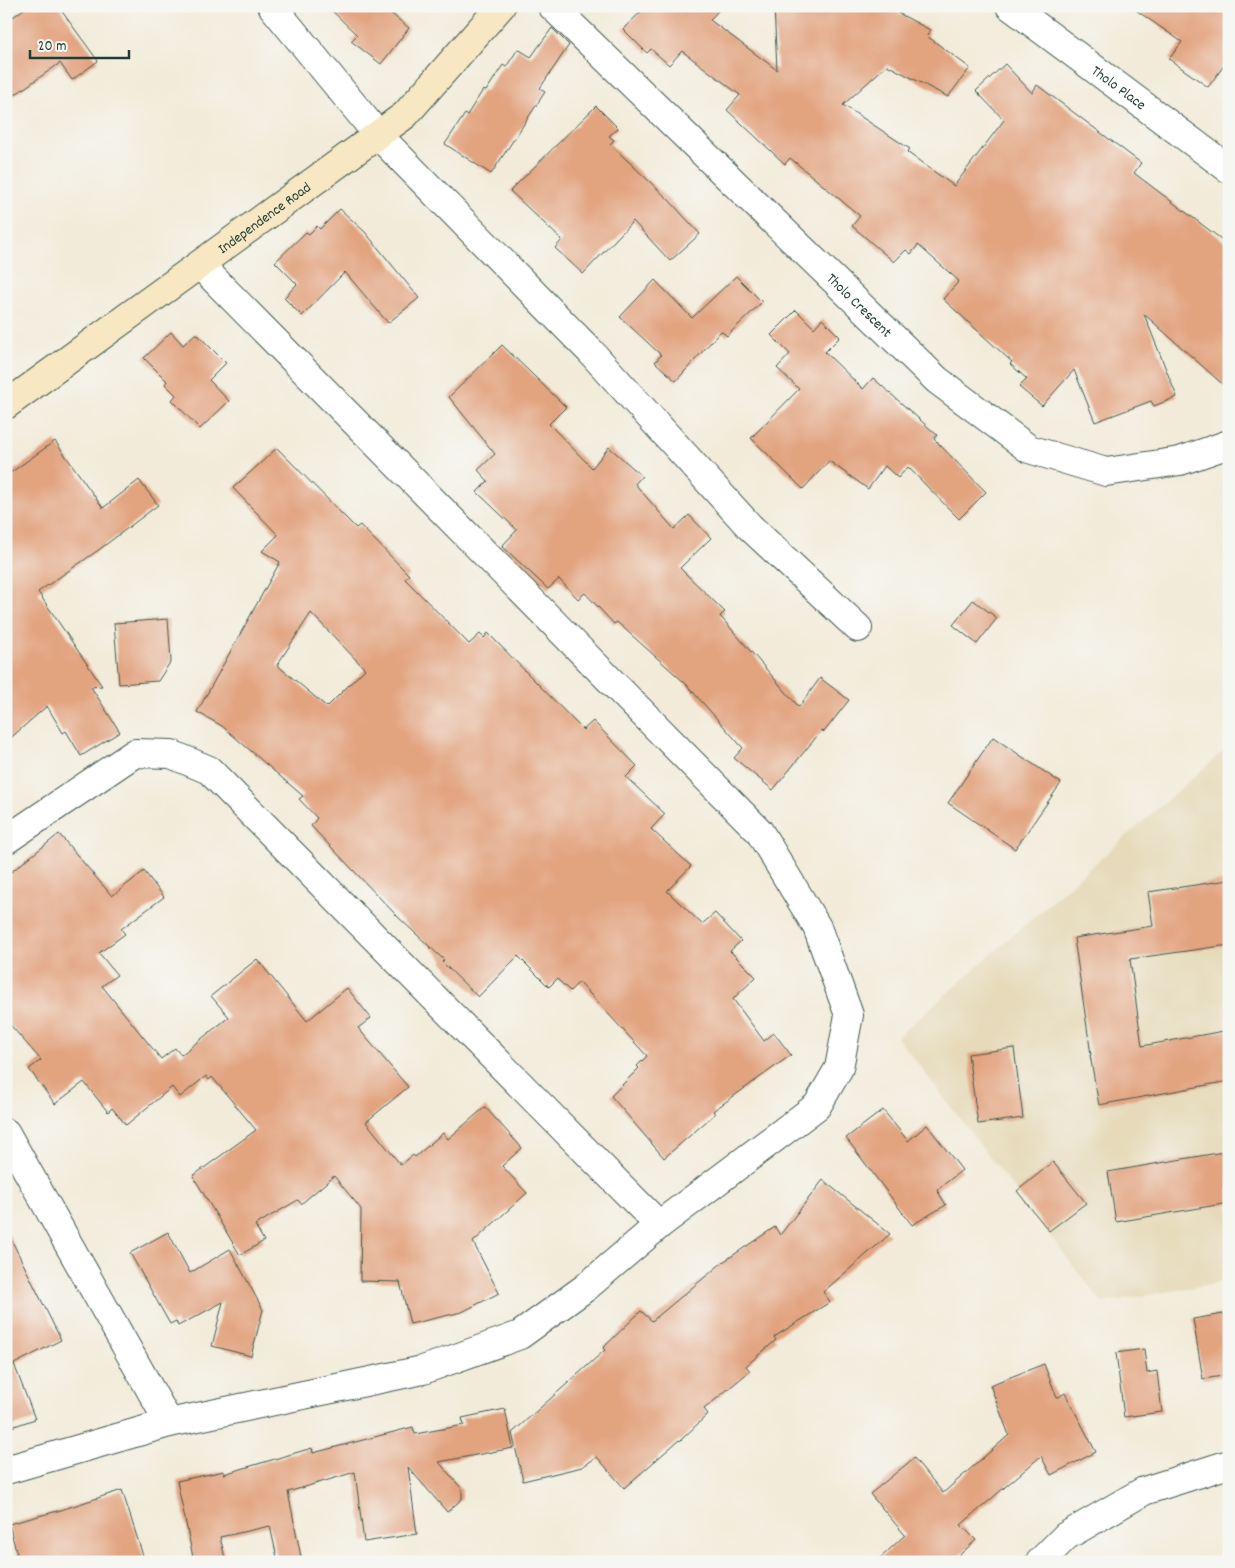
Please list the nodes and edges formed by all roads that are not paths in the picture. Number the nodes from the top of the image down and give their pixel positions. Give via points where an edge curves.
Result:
1 (272, 6) edge
2 (501, 6) edge
3 (552, 6) edge
4 (1010, 6) edge
5 (378, 136) junction
6 (1229, 169) edge
7 (200, 265) junction
8 (6, 405) edge
9 (1229, 444) edge
10 (858, 628) dead end
11 (6, 840) edge
12 (6, 1132) edge
13 (659, 1225) junction
14 (168, 1423) junction
15 (1229, 1464) edge
16 (6, 1470) edge
17 (1040, 1562) edge

1 - 5 street
2 - 5 street, Independence Road via 405,115
3 - 9 street, Tholo Crescent via 936,380 1029,449 1106,472 1180,461
4 - 6 street, Tholo Place
5 - 7 street, Independence Road
5 - 10 street via 590,351 750,527
7 - 8 street, Independence Road
7 - 13 street via 759,831 817,927 849,1015 839,1068 817,1106
11 - 13 street via 135,754 171,754 209,770
12 - 14 street
13 - 14 street via 585,1288 520,1335 423,1370
14 - 16 street
15 - 17 street via 1144,1491 1066,1536

